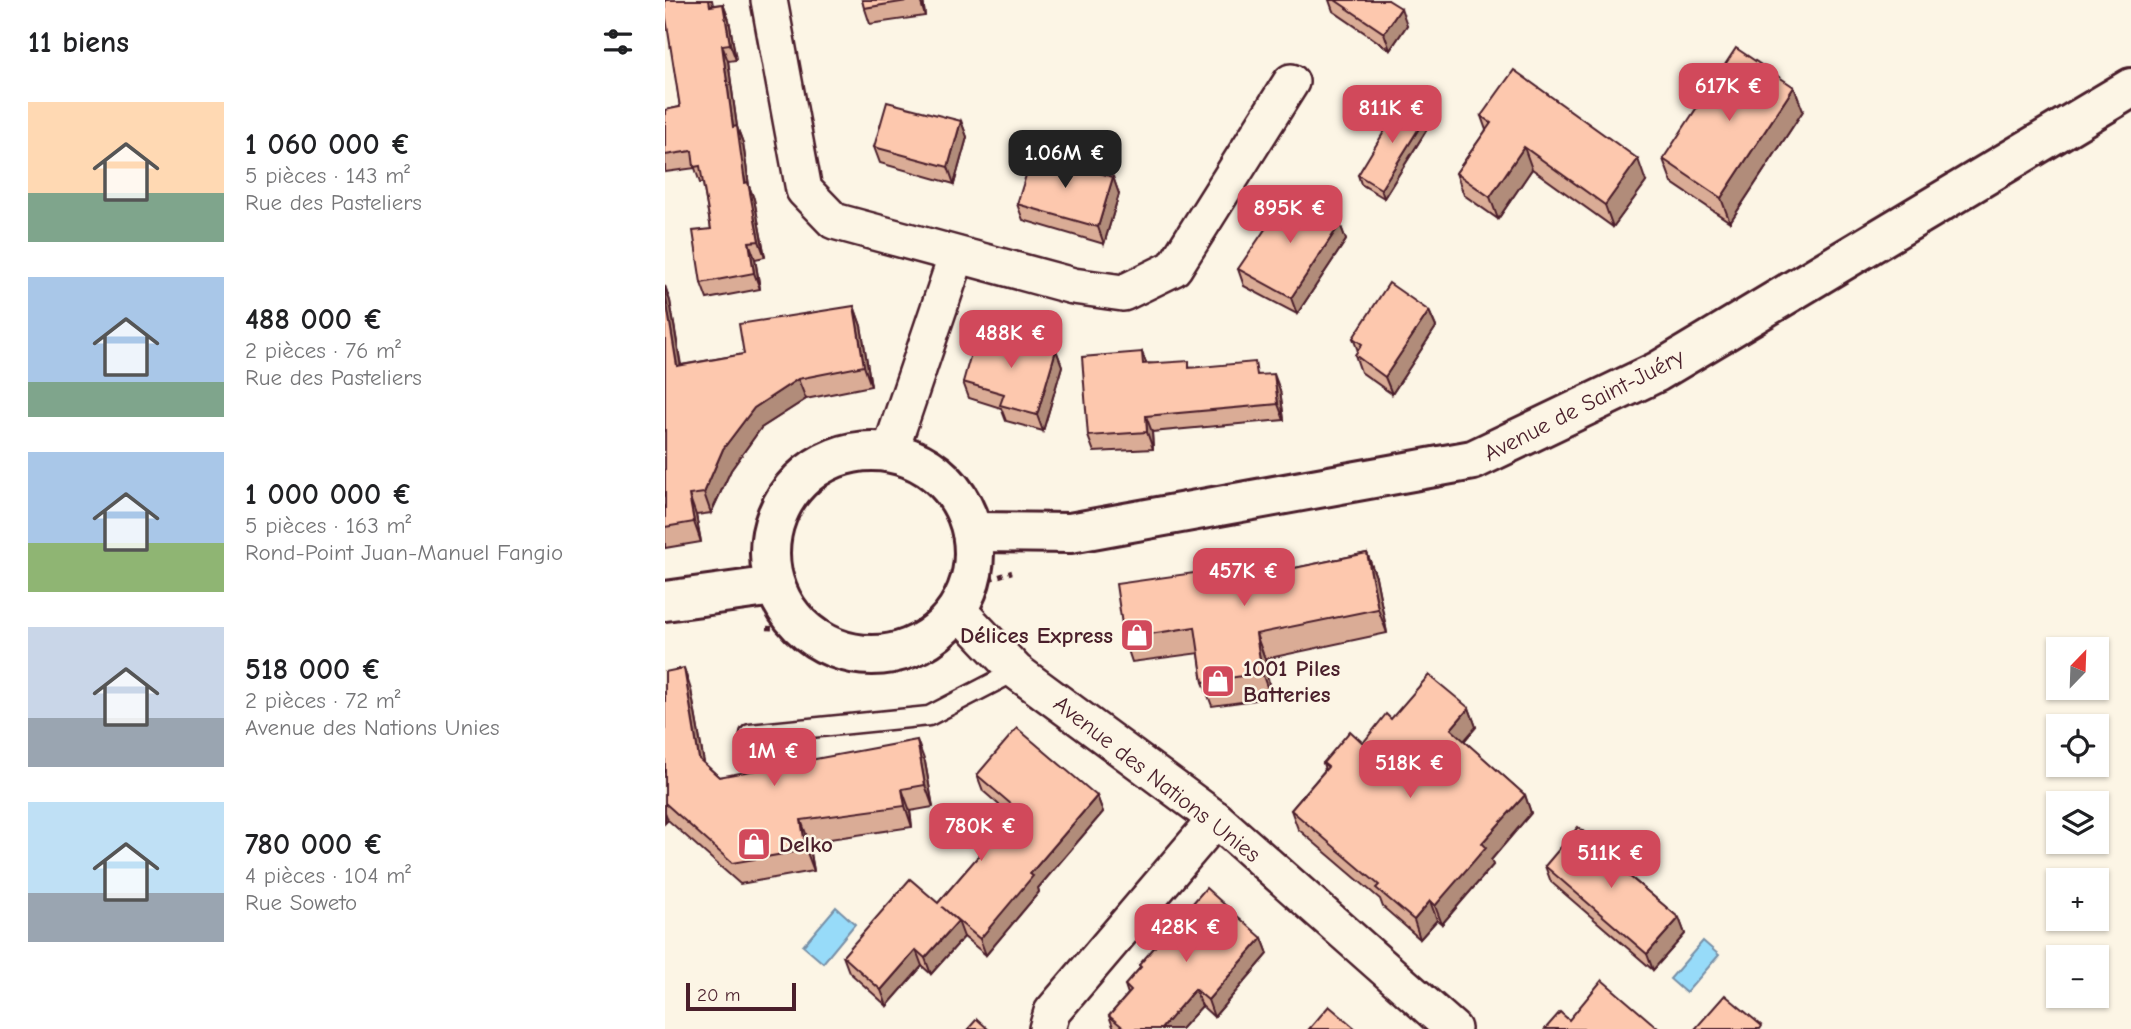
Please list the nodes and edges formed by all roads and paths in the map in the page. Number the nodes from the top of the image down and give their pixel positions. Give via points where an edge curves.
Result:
1 (769, 0) edge
2 (1291, 82) dead end
3 (2131, 88) edge
4 (957, 255) junction
5 (890, 452) junction
6 (972, 532) junction
7 (774, 586) junction
8 (665, 601) edge
9 (957, 609) junction
10 (1016, 671) junction
11 (750, 734) dead end
12 (1216, 819) junction
13 (1047, 1029) edge
14 (1453, 1029) edge

1 - 4 street via 804,190 834,221
2 - 4 street via 1174,268 1123,293 1073,286
3 - 6 main road, Avenue de Saint-Juéry via 1657,372 1473,460 1070,533
4 - 5 street
5 - 6 main road via 918,462 943,479 961,503
5 - 7 main road via 855,452 821,464 794,486 775,516 769,551
6 - 9 main road via 974,559 969,585
7 - 8 main road
7 - 9 main road via 789,615 813,637 842,652 875,656 907,649 936,634
9 - 10 street, Avenue des Nations Unies
10 - 11 lane via 929,716
10 - 12 street, Avenue des Nations Unies
12 - 13 street via 1052,1012
12 - 14 street, Avenue des Nations Unies

